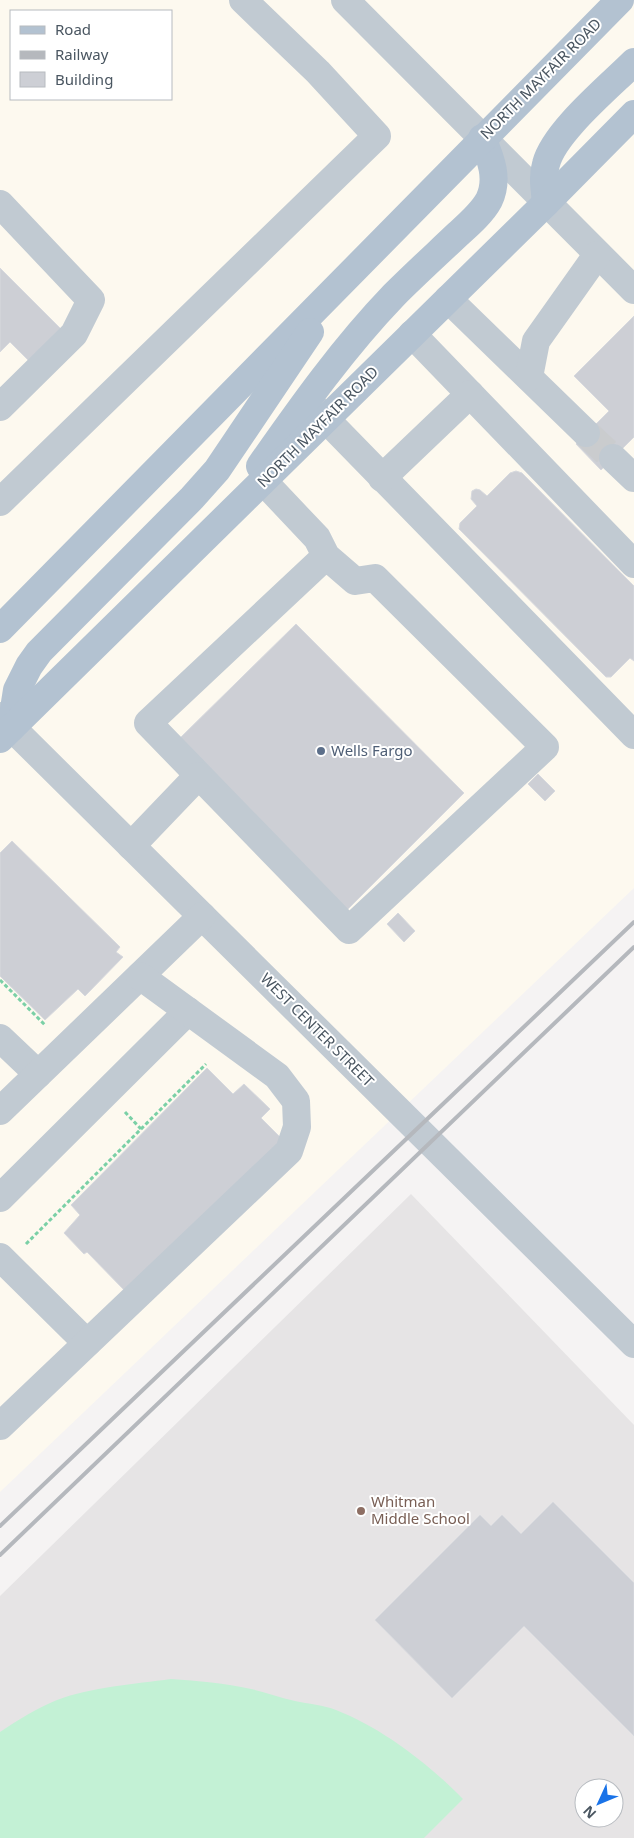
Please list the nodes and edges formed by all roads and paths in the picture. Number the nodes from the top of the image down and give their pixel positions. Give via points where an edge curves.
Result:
1 (243, 0) edge
2 (345, 0) edge
3 (620, 0) edge
4 (634, 62) edge
5 (634, 114) edge
6 (482, 138) junction
7 (546, 203) junction
8 (0, 204) edge
9 (598, 254) junction
10 (347, 276) junction
11 (634, 290) edge
12 (448, 299) junction
13 (412, 334) junction
14 (529, 377) junction
15 (470, 394) junction
16 (0, 407) edge
17 (316, 410) junction
18 (586, 433) tunnel mouth
19 (613, 458) tunnel mouth
20 (382, 478) junction
21 (634, 478) edge
22 (263, 481) junction
23 (2, 496) edge
24 (221, 522) junction
25 (326, 556) junction
26 (634, 564) edge
27 (0, 629) edge
28 (4, 728) edge
29 (634, 735) edge
30 (198, 776) junction
31 (131, 846) junction
32 (202, 916) junction
33 (140, 976) junction
34 (0, 980) edge
35 (188, 1011) junction
36 (52, 1032) dead end
37 (0, 1038) edge
38 (206, 1064) dead end
39 (38, 1074) junction
40 (121, 1108) dead end
41 (0, 1111) edge
42 (141, 1129) junction
43 (0, 1198) edge
44 (11, 1253) edge
45 (88, 1343) junction
46 (634, 1344) edge
47 (0, 1426) edge

1 - 23 street via 318,72 377,136
2 - 6 street
3 - 6 main road, NORTH MAYFAIR ROAD
4 - 7 main road via 557,142 546,163 543,178
5 - 7 main road, NORTH MAYFAIR ROAD
6 - 7 street
6 - 10 main road, NORTH MAYFAIR ROAD
6 - 17 main road via 492,162 494,182 488,202 361,330
7 - 9 street
7 - 12 main road, NORTH MAYFAIR ROAD
8 - 16 street via 91,300 74,334
9 - 11 street
9 - 14 street via 536,341
10 - 27 main road, NORTH MAYFAIR ROAD
10 - 28 main road via 217,470 34,659 16,690
12 - 13 main road, NORTH MAYFAIR ROAD
12 - 14 street
13 - 15 street
13 - 17 main road, NORTH MAYFAIR ROAD
14 - 18 street
15 - 20 street
15 - 26 street
17 - 20 street
17 - 22 main road, NORTH MAYFAIR ROAD
17 - 24 main road
19 - 21 street
20 - 29 street
22 - 24 main road, NORTH MAYFAIR ROAD
22 - 25 street via 316,538
24 - 28 main road, NORTH MAYFAIR ROAD
25 - 30 street via 148,723
25 - 30 street via 355,581 375,578 545,747 349,930
28 - 31 street, WEST CENTER STREET
30 - 31 street
31 - 32 street, WEST CENTER STREET
32 - 33 street
32 - 46 street, WEST CENTER STREET
33 - 35 street
33 - 39 street
34 - 36 path
35 - 43 street
35 - 45 street via 277,1076 296,1101 297,1127 289,1151
37 - 39 street
38 - 42 path
39 - 41 street
40 - 42 path
42 - 44 path
44 - 45 street
45 - 47 street

